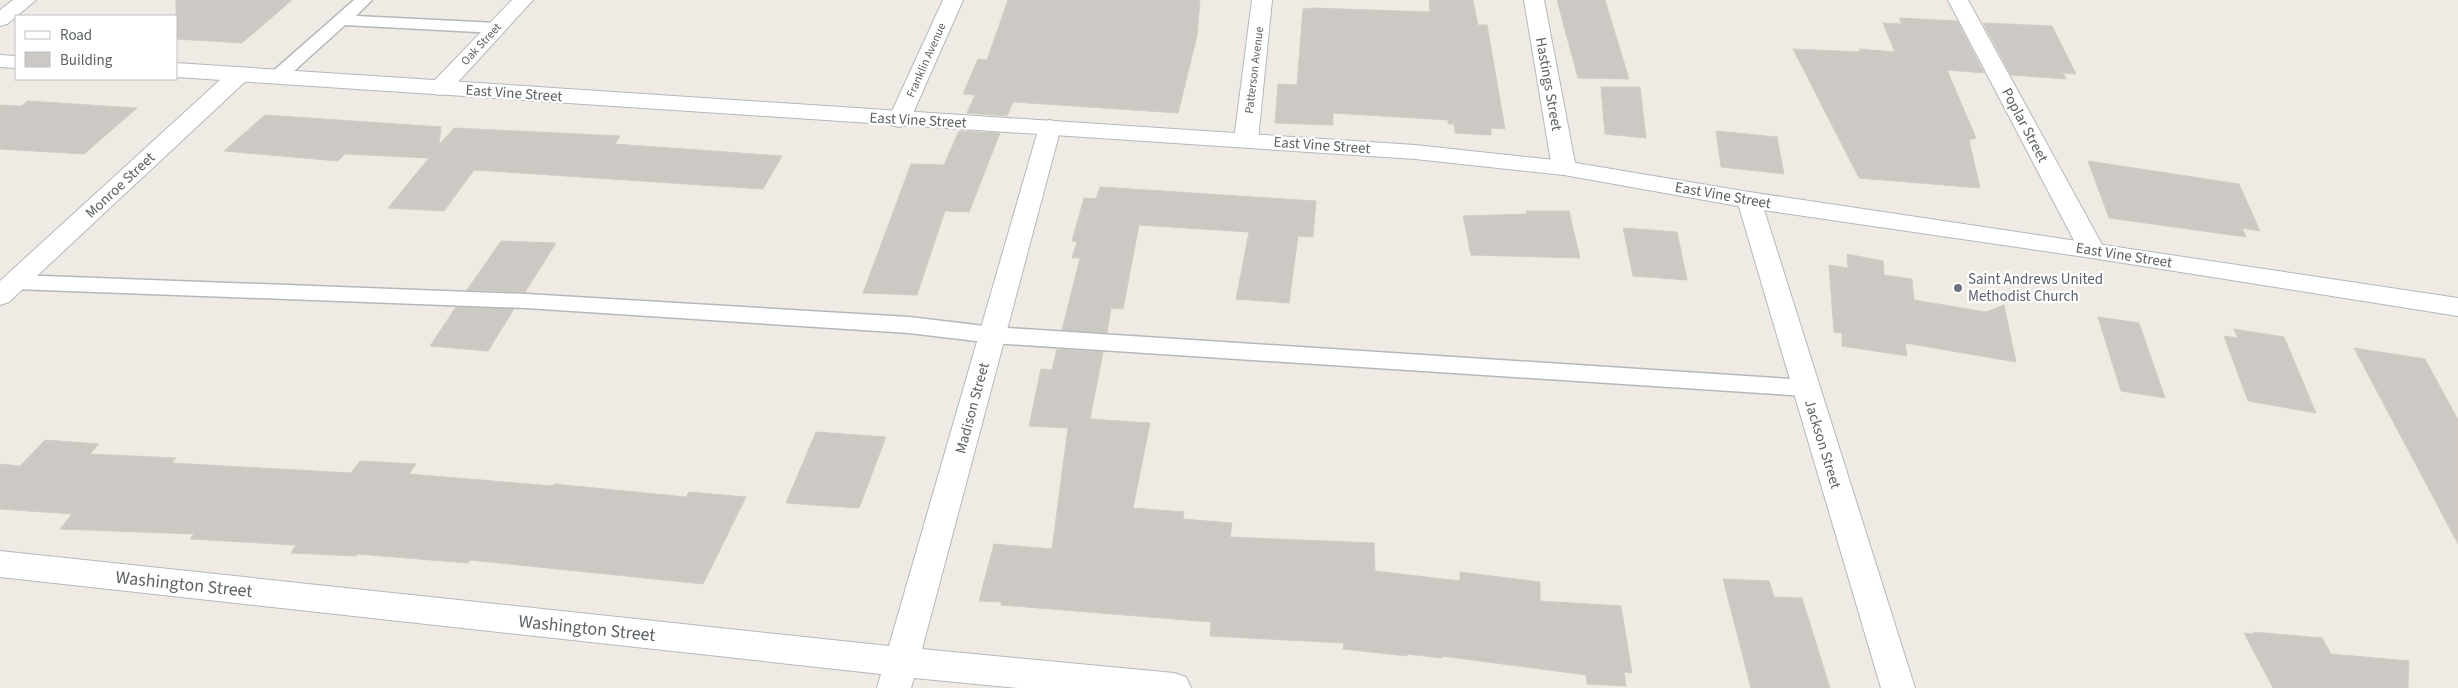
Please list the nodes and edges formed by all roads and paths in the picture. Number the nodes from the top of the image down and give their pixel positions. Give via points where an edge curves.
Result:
1 (26, 0) edge
2 (364, 0) edge
3 (523, 0) edge
4 (953, 0) edge
5 (1262, 0) edge
6 (1534, 0) edge
7 (1958, 0) edge
8 (0, 20) edge
9 (341, 20) junction
10 (496, 28) junction
11 (0, 61) edge
12 (15, 62) edge
13 (178, 70) edge
14 (240, 74) junction
15 (277, 77) junction
16 (440, 88) junction
17 (899, 120) junction
18 (1050, 127) junction
19 (1246, 140) junction
20 (1564, 168) junction
21 (1749, 200) junction
22 (2092, 250) junction
23 (8, 289) edge
24 (2458, 307) edge
25 (992, 335) junction
26 (1806, 388) junction
27 (0, 564) edge
28 (898, 675) edge
29 (1174, 688) edge
30 (1898, 688) edge

1 - 8 street
2 - 9 lane
3 - 10 street, Oak Street
4 - 17 street, Franklin Avenue
5 - 19 street, Patterson Avenue
6 - 20 street, Hastings Street
7 - 22 street, Poplar Street
9 - 10 lane
9 - 15 lane
10 - 16 street, Oak Street
11 - 12 street
13 - 14 street, East Vine Street
14 - 15 street, East Vine Street
14 - 23 street, Monroe Street
15 - 16 street, East Vine Street
16 - 17 street, East Vine Street
17 - 18 street, East Vine Street
18 - 19 street, East Vine Street
18 - 25 street, Madison Street
19 - 20 street, East Vine Street via 1415,152
20 - 21 street, East Vine Street
21 - 22 street, East Vine Street
21 - 26 street, Jackson Street
22 - 24 street, East Vine Street
23 - 25 lane via 526,301 909,325
25 - 26 lane
25 - 28 street, Madison Street
26 - 30 street, Jackson Street
27 - 28 street, Washington Street
28 - 29 street, Washington Street

